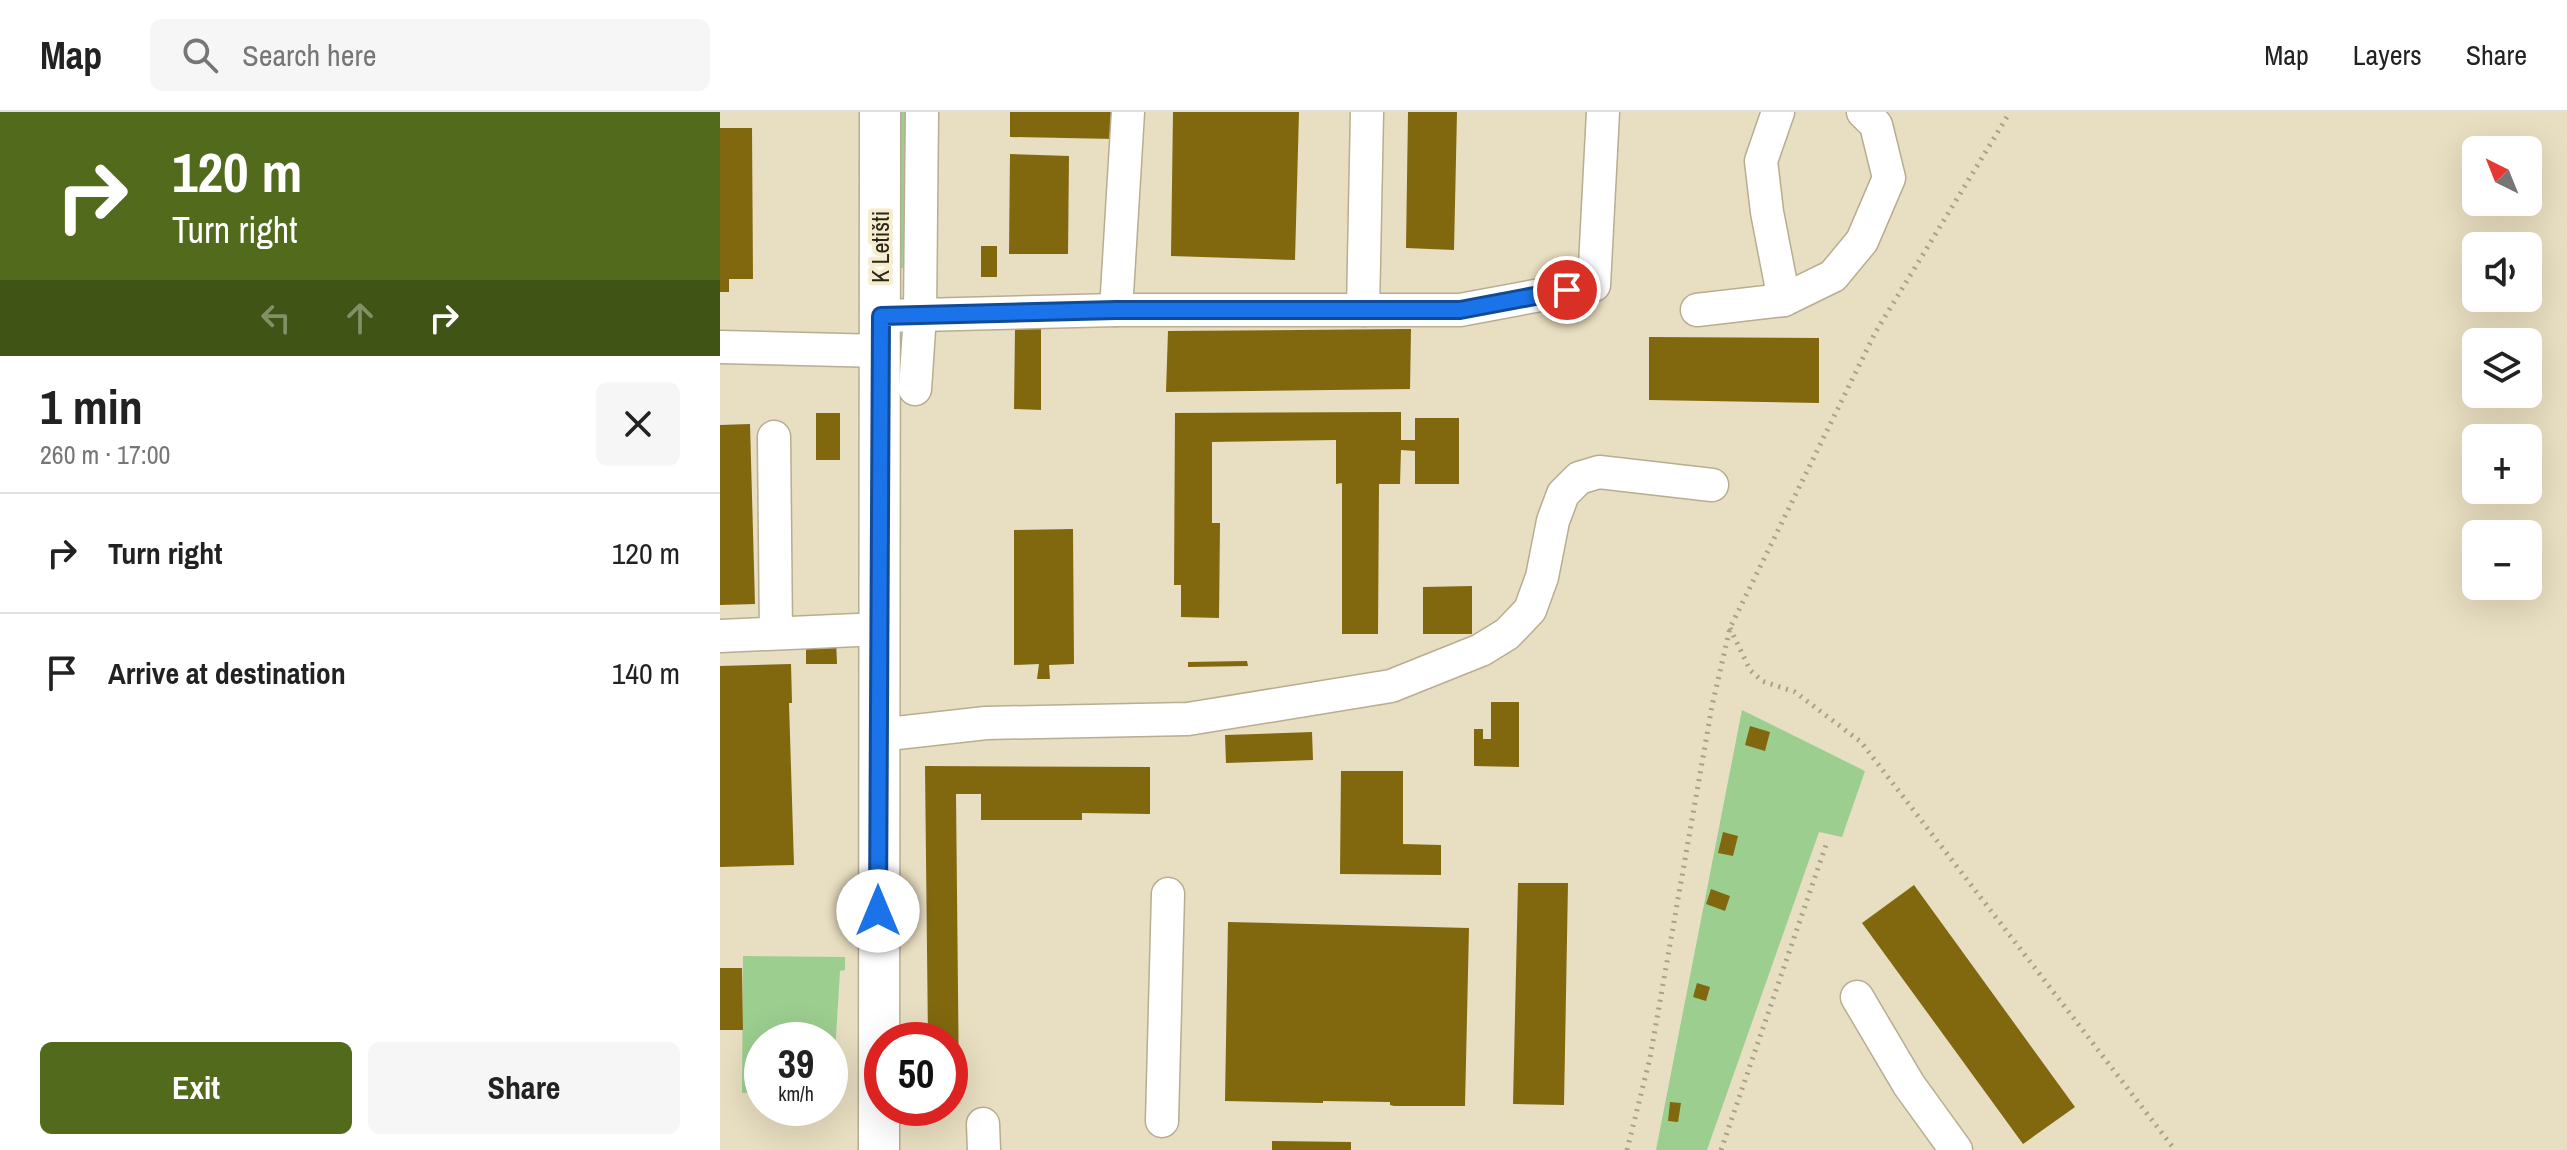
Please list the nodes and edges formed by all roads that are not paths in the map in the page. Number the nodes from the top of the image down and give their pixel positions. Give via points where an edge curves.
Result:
1 (880, 112) edge
2 (922, 112) edge
3 (1128, 112) edge
4 (1367, 112) edge
5 (1603, 112) edge
6 (1778, 112) edge
7 (1863, 112) edge
8 (1784, 300) junction
9 (1116, 310) junction
10 (1363, 310) junction
11 (1697, 310) dead end
12 (894, 328) junction
13 (720, 347) edge
14 (915, 389) dead end
15 (774, 437) dead end
16 (1712, 485) dead end
17 (880, 629) junction
18 (776, 633) junction
19 (720, 636) edge
20 (879, 735) junction
21 (1168, 894) dead end
22 (1857, 997) dead end
23 (1162, 1121) dead end
24 (879, 1150) edge
25 (1956, 1150) edge

1 - 12 main road, K Letišti
2 - 12 lane
3 - 9 lane
4 - 10 lane
5 - 10 lane via 1594,285 1460,310
6 - 8 lane via 1761,161
7 - 8 lane via 1876,125 1889,178 1862,241 1833,276
8 - 11 lane
9 - 10 lane
9 - 12 lane
12 - 13 lane
12 - 14 lane
12 - 17 main road, K Letišti
15 - 18 lane
16 - 20 lane via 1599,472 1579,478 1563,494 1530,610 1507,634 1481,650 1391,686 1188,719 986,723
17 - 18 lane
17 - 20 main road, K Letišti
18 - 19 lane
20 - 24 main road, K Letišti
21 - 23 lane
22 - 25 lane via 1909,1085

